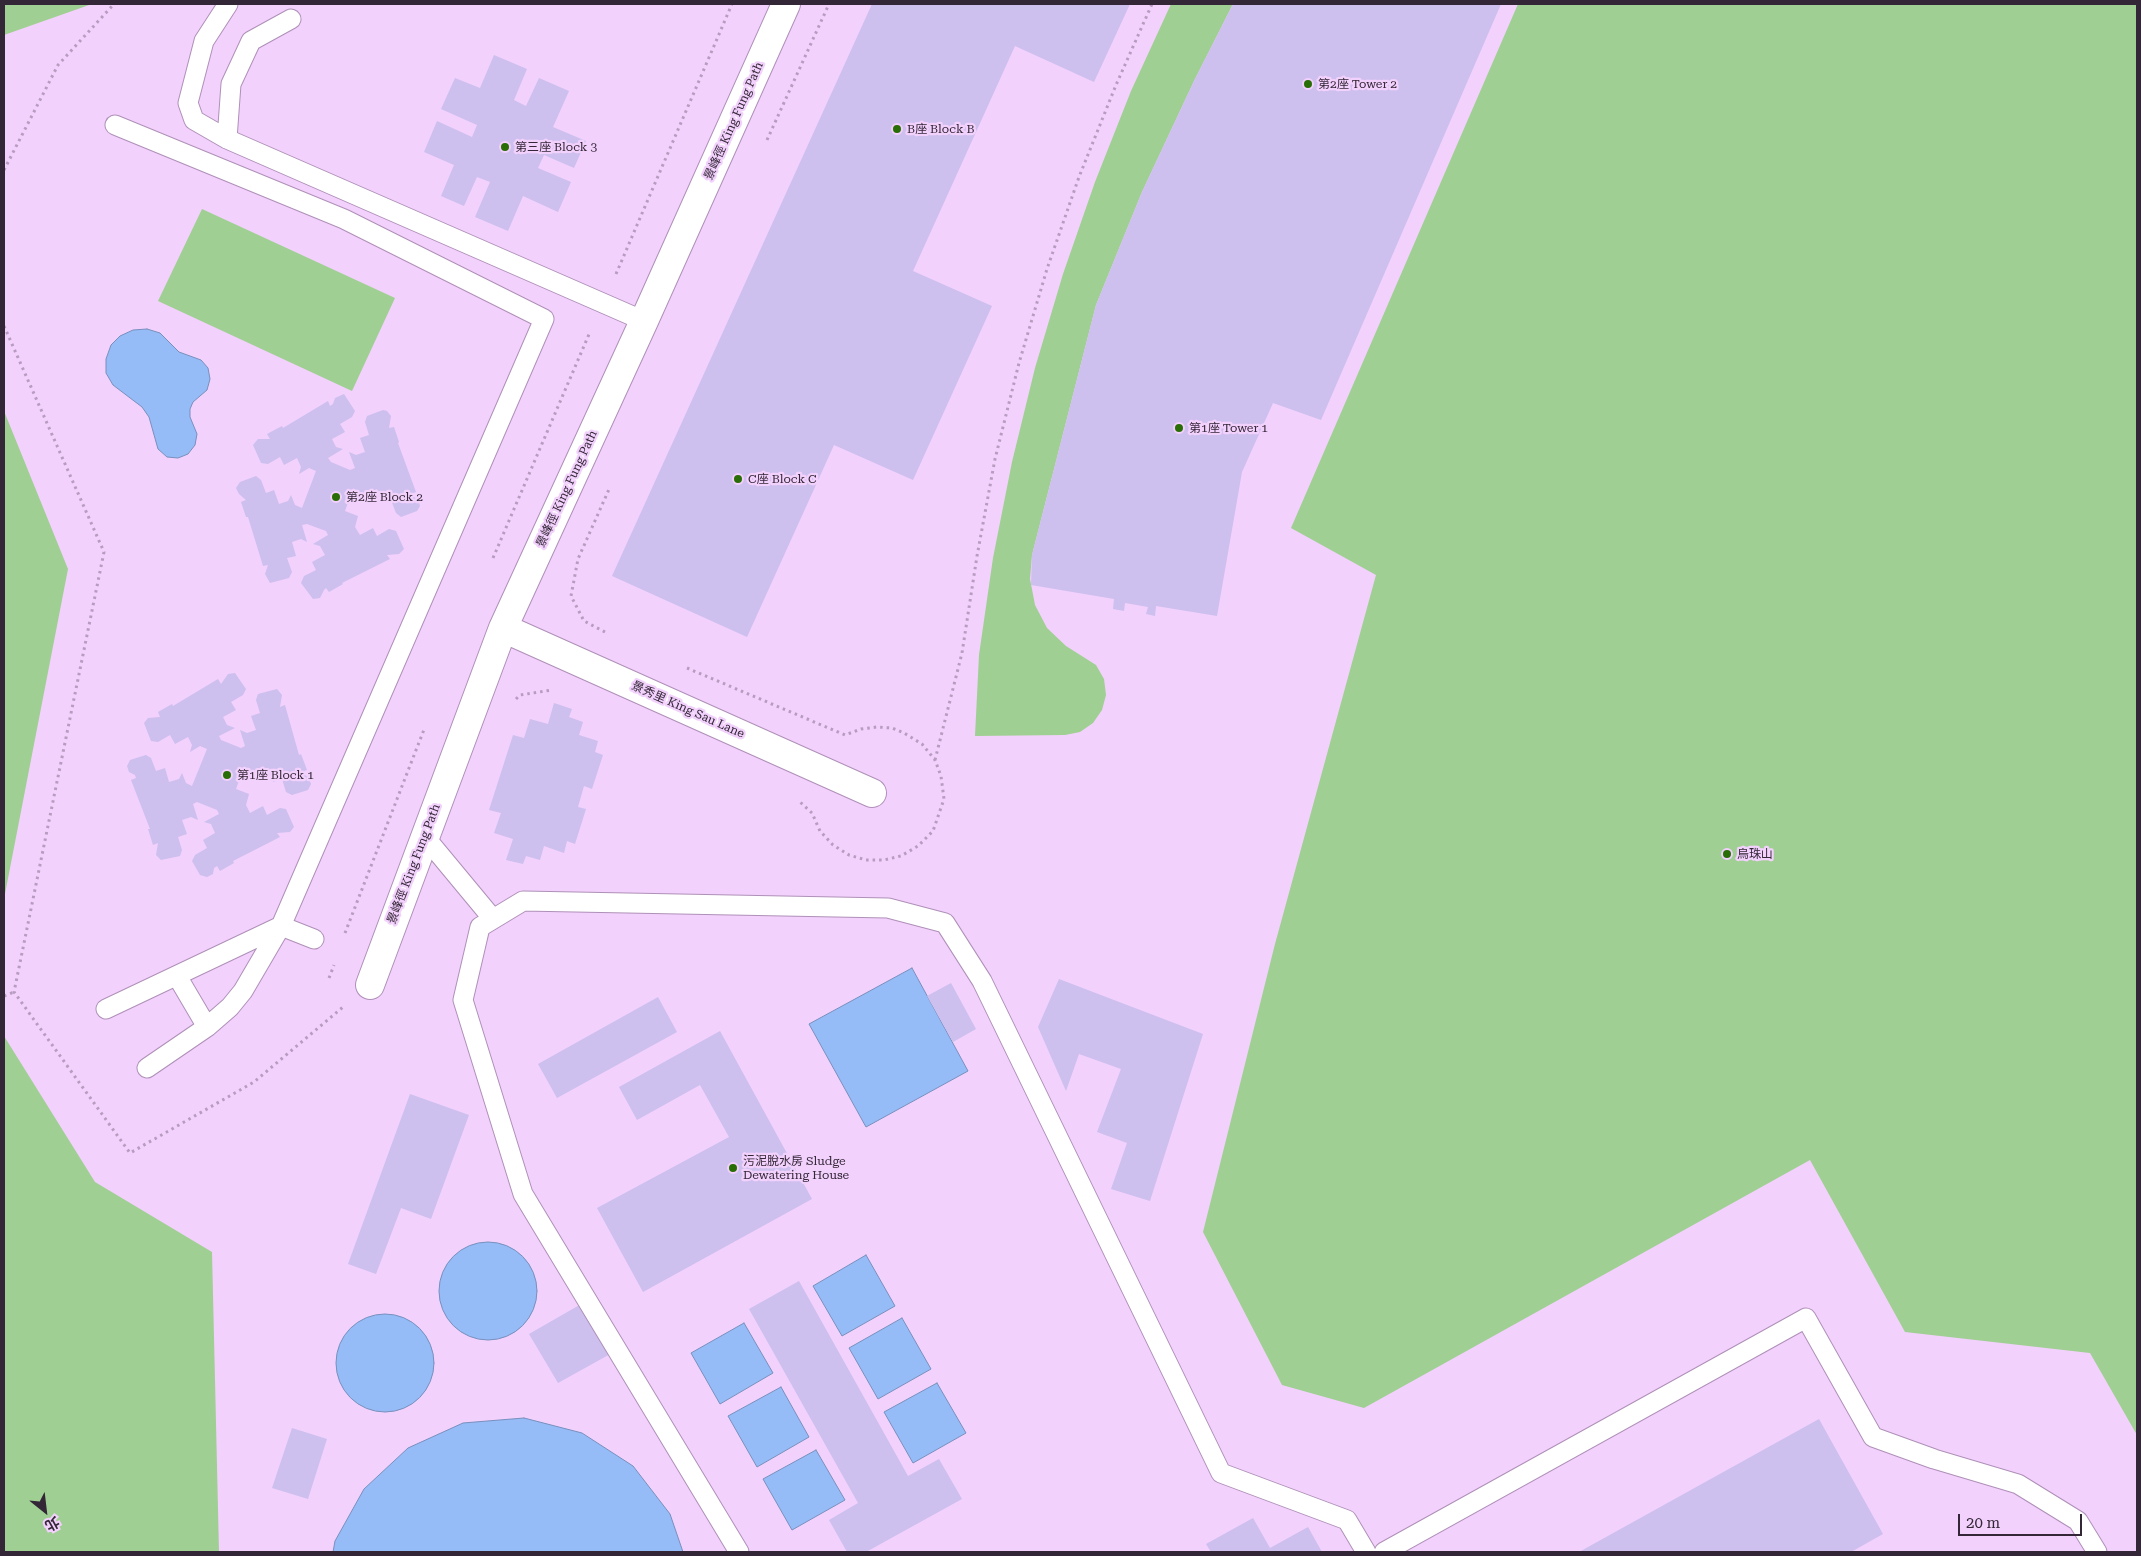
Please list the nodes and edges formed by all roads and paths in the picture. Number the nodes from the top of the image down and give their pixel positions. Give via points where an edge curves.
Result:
1 (114, 4) edge
2 (228, 4) edge
3 (786, 4) edge
4 (829, 4) edge
5 (1152, 4) edge
6 (291, 19) dead end
7 (115, 125) dead end
8 (227, 139) junction
9 (763, 149) dead end
10 (4, 170) edge
11 (644, 321) junction
12 (4, 326) edge
13 (611, 486) dead end
14 (503, 628) junction
15 (609, 634) dead end
16 (680, 665) dead end
17 (559, 689) dead end
18 (513, 702) dead end
19 (935, 760) junction
20 (872, 793) dead end
21 (793, 796) dead end
22 (425, 836) junction
23 (493, 919) junction
24 (281, 926) junction
25 (314, 939) dead end
26 (177, 976) junction
27 (370, 985) joint
28 (14, 992) junction
29 (4, 996) edge
30 (106, 1009) dead end
31 (208, 1028) junction
32 (147, 1068) dead end
33 (739, 1552) edge
34 (1366, 1552) edge
35 (1384, 1552) edge
36 (2097, 1552) edge

1 - 10 path via 58,65
2 - 8 lane via 204,41 188,103 194,120
3 - 11 street, 景峰徑 King Fung Path
4 - 9 path
5 - 19 path via 1079,177 1019,364 996,459 962,653
6 - 8 lane via 251,41 231,84
7 - 24 lane via 344,219 544,318
8 - 11 lane
11 - 14 street, 景峰徑 King Fung Path
12 - 28 path via 104,552
13 - 15 path via 578,559 571,596 584,621
14 - 20 street, 景秀里 King Sau Lane
14 - 22 street, 景峰徑 King Fung Path
16 - 19 path via 845,734 877,727 898,730 922,744
17 - 18 path via 520,695
19 - 21 path via 942,776 944,799 940,815 933,831 918,846 901,856 866,860 849,855 833,845 820,831 812,813
22 - 23 lane
22 - 27 street, 景峰徑 King Fung Path
23 - 33 lane via 480,927 463,1000 523,1194
23 - 34 lane via 522,901 888,908 945,923 982,981 1220,1473 1347,1520
24 - 25 lane
24 - 26 lane
24 - 31 lane via 243,991
26 - 30 lane
26 - 31 lane
27 - 28 path via 254,1082 130,1153
28 - 29 path
31 - 32 lane
35 - 36 lane via 1806,1318 1872,1438 2018,1484 2078,1521

